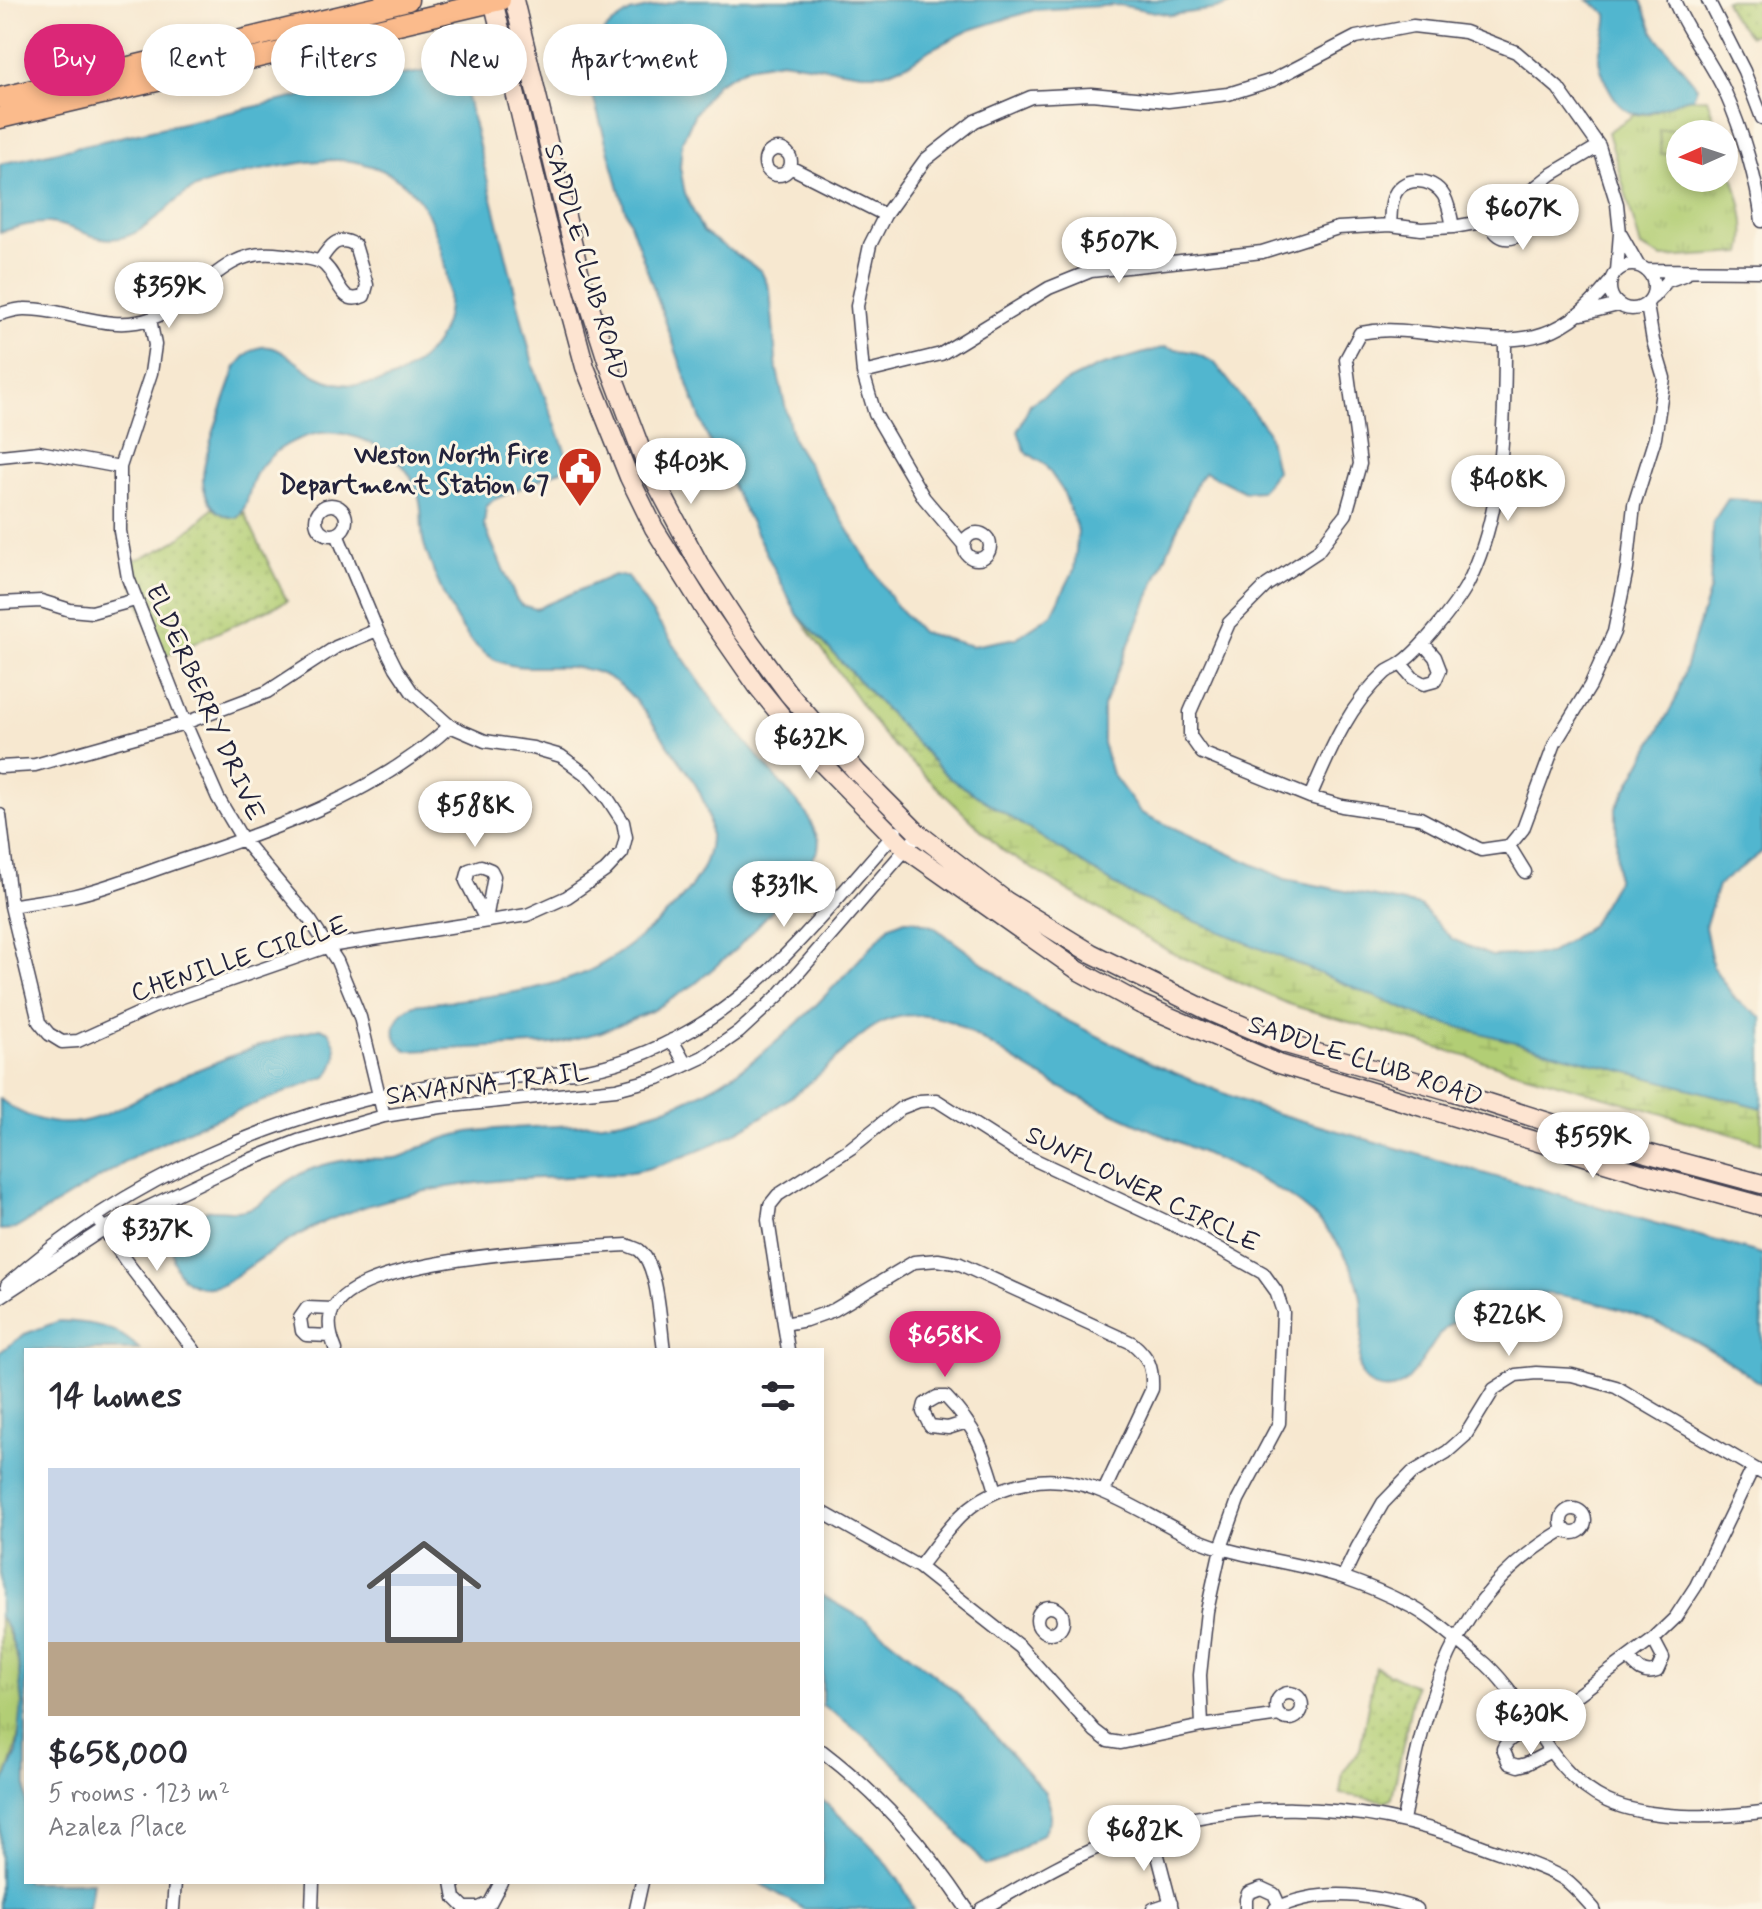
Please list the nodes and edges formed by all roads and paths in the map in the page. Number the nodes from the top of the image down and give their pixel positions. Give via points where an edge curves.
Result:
1 (408, 0) edge
2 (514, 0) edge
3 (1674, 0) edge
4 (1708, 0) edge
5 (495, 1) edge
6 (0, 98) edge
7 (0, 118) edge
8 (1762, 118) edge
9 (1599, 146) junction
10 (790, 167) dead end
11 (1513, 205) junction
12 (885, 215) junction
13 (1487, 221) junction
14 (1762, 221) edge
15 (1390, 225) junction
16 (1453, 227) junction
17 (1620, 233) junction
18 (320, 261) junction
19 (1643, 268) junction
20 (1697, 270) junction
21 (1762, 271) edge
22 (1613, 276) junction
23 (1650, 302) junction
24 (1618, 305) junction
25 (1633, 310) junction
26 (0, 314) edge
27 (1579, 315) junction
28 (150, 319) junction
29 (1505, 341) junction
30 (1653, 341) junction
31 (863, 373) junction
32 (0, 456) edge
33 (120, 467) junction
34 (337, 534) dead end
35 (964, 545) dead end
36 (135, 600) junction
37 (0, 603) edge
38 (377, 630) junction
39 (1423, 643) junction
40 (1401, 664) junction
41 (185, 723) junction
42 (450, 726) junction
43 (0, 767) edge
44 (1310, 797) junction
45 (0, 815) edge
46 (913, 827) junction
47 (243, 840) junction
48 (899, 842) junction
49 (1509, 846) junction
50 (1525, 872) dead end
51 (11, 906) junction
52 (329, 946) junction
53 (714, 1016) junction
54 (729, 1039) junction
55 (672, 1040) junction
56 (686, 1065) junction
57 (380, 1096) junction
58 (384, 1116) junction
59 (1646, 1153) junction
60 (1641, 1173) junction
61 (1762, 1184) edge
62 (1762, 1206) edge
63 (95, 1217) junction
64 (105, 1228) junction
65 (0, 1294) edge
66 (333, 1309) junction
67 (784, 1324) junction
68 (330, 1336) junction
69 (192, 1348) edge
70 (335, 1348) edge
71 (664, 1348) edge
72 (788, 1348) edge
73 (967, 1422) dead end
74 (1757, 1472) edge
75 (996, 1491) junction
76 (1104, 1491) junction
77 (824, 1513) edge
78 (1565, 1529) dead end
79 (1221, 1548) junction
80 (919, 1567) junction
81 (1343, 1577) junction
82 (1041, 1630) dead end
83 (1653, 1639) junction
84 (1455, 1640) junction
85 (1020, 1647) junction
86 (1628, 1658) junction
87 (1280, 1715) dead end
88 (1202, 1726) junction
89 (1533, 1728) junction
90 (1549, 1752) junction
91 (824, 1753) edge
92 (1762, 1812) edge
93 (1403, 1820) junction
94 (1151, 1829) junction
95 (175, 1884) edge
96 (313, 1884) edge
97 (452, 1884) edge
98 (500, 1884) edge
99 (642, 1884) edge
100 (1172, 1906) edge
101 (1277, 1908) edge
102 (173, 1909) edge
103 (312, 1909) edge
104 (636, 1909) edge
105 (967, 1909) edge
106 (982, 1909) edge
107 (1153, 1909) edge
108 (1246, 1909) edge
109 (1417, 1909) edge
110 (1594, 1909) edge

1 - 6 main road
2 - 46 street, SADDLE CLUB ROAD via 580,275 647,466 699,564 743,632 788,693
3 - 14 street via 1724,90 1757,185
4 - 8 street
5 - 7 main road
5 - 48 street, SADDLE CLUB ROAD via 585,367 635,490 708,615 758,687 809,750
9 - 11 street
9 - 12 street via 1558,88 1516,52 1465,32 1413,26 1356,37 1273,80 1228,94 1168,101 1091,94 1031,97 975,121 925,160
9 - 17 street
10 - 12 street
11 - 13 street
11 - 13 street via 1521,224 1515,237 1502,238
12 - 31 street via 870,245 857,306
13 - 16 street
15 - 16 street
15 - 16 street via 1397,191 1425,181 1443,193
15 - 31 street via 1338,228 1262,252 1091,271 1049,288 941,354
17 - 19 street
17 - 22 street
18 - 18 street via 334,273 348,299 364,296 367,285 355,245 336,241
18 - 28 street via 246,256
19 - 20 street
19 - 22 street via 1626,265
19 - 23 street via 1654,280
20 - 21 street
20 - 23 street via 1667,281
22 - 24 street via 1612,297
22 - 27 street
23 - 25 street
23 - 30 street
24 - 25 street
24 - 27 street
25 - 30 street
26 - 28 street via 22,308 105,323
27 - 29 street via 1556,331
28 - 33 street, ELDERBERRY DRIVE via 155,345 151,373
29 - 39 street via 1501,457 1490,523 1466,586
29 - 44 street via 1382,328 1360,333 1346,359 1360,464 1346,514 1317,552 1267,585 1229,623 1190,712 1190,736 1202,753
30 - 49 street via 1664,378 1655,438 1634,505 1614,632 1590,686 1555,743 1523,829
31 - 35 street via 875,414 896,453 924,498
32 - 33 street via 39,452
33 - 36 street, ELDERBERRY DRIVE via 120,531
34 - 38 street, CHENILLE CIRCLE
36 - 37 street via 92,612 41,601
36 - 41 street, ELDERBERRY DRIVE
38 - 41 street via 336,647 267,692
38 - 42 street, CHENILLE CIRCLE via 412,692
39 - 40 street
39 - 40 street via 1440,670 1435,681 1424,684
40 - 44 street via 1386,672 1351,715
41 - 43 street via 35,765
41 - 47 street, ELDERBERRY DRIVE
42 - 47 street via 427,748 363,787
42 - 52 street, CHENILLE CIRCLE via 485,741 561,756 588,776 623,822 622,853 567,897 527,915
44 - 49 street via 1420,818 1481,850
45 - 51 street, CHENILLE CIRCLE
46 - 48 street, SAVANNA TRAIL
46 - 48 street, SAVANNA TRAIL
46 - 59 street, SADDLE CLUB ROAD via 1006,901 1137,977 1213,1013 1286,1044
47 - 51 street via 74,896
47 - 52 street, ELDERBERRY DRIVE
48 - 53 street, SAVANNA TRAIL
48 - 54 street, SAVANNA TRAIL via 779,995
48 - 60 street, SADDLE CLUB ROAD via 1079,971 1140,1004 1279,1064
49 - 50 street
51 - 52 street, CHENILLE CIRCLE via 39,1022 62,1042 78,1041 153,1007
52 - 57 street, ELDERBERRY DRIVE via 360,1017
53 - 54 street
53 - 55 street, SAVANNA TRAIL
54 - 56 street, SAVANNA TRAIL
55 - 56 street
55 - 57 street, SAVANNA TRAIL via 614,1064 576,1072 437,1084
56 - 58 street, SAVANNA TRAIL via 616,1089
57 - 58 street, ELDERBERRY DRIVE
57 - 63 street, SAVANNA TRAIL via 234,1144
58 - 64 street, SAVANNA TRAIL via 254,1158
59 - 60 street
59 - 61 street, SADDLE CLUB ROAD
60 - 62 street, SADDLE CLUB ROAD
63 - 64 street
63 - 65 street, SAVANNA TRAIL via 57,1242
64 - 65 street, SAVANNA TRAIL
64 - 69 street
66 - 68 street
66 - 68 street via 307,1308 300,1318 306,1335
66 - 71 street via 366,1282 456,1258 627,1245 647,1259
67 - 72 street, SUNFLOWER CIRCLE
67 - 76 street via 834,1310 914,1262 938,1260 960,1264 1132,1343 1147,1355 1152,1389
67 - 79 street, SUNFLOWER CIRCLE via 770,1205 901,1108 936,1100 1016,1151 1263,1273 1276,1291 1283,1312 1279,1423 1238,1500
68 - 70 street
73 - 75 street via 982,1443
74 - 81 street via 1616,1387 1572,1375 1516,1375 1494,1389 1465,1436 1412,1473 1383,1503
74 - 83 street via 1696,1586
75 - 76 street via 1032,1481 1068,1480
75 - 80 street via 961,1513
76 - 79 street via 1180,1533
77 - 80 street
78 - 84 street via 1535,1546 1496,1583
79 - 81 street
79 - 88 street, SUNFLOWER CIRCLE via 1201,1659
80 - 85 street
81 - 84 street via 1410,1605
82 - 85 street
83 - 86 street
83 - 86 street via 1663,1658 1657,1671 1641,1671
84 - 89 street via 1482,1660
84 - 93 street via 1434,1685
85 - 88 street via 1108,1741 1121,1743
86 - 89 street
87 - 88 street
89 - 90 street
89 - 90 street via 1505,1744 1509,1763 1526,1764
90 - 92 street via 1580,1785 1608,1802 1696,1817
91 - 105 street via 900,1819
93 - 94 street via 1311,1809 1259,1810
93 - 110 street via 1563,1878
94 - 100 street
94 - 106 street via 1060,1865
95 - 102 street
96 - 103 street
97 - 98 street via 455,1898 465,1908 479,1908 490,1903
99 - 104 street
100 - 107 street
101 - 108 street via 1274,1894 1261,1888 1248,1893
101 - 109 street via 1334,1894 1390,1900

